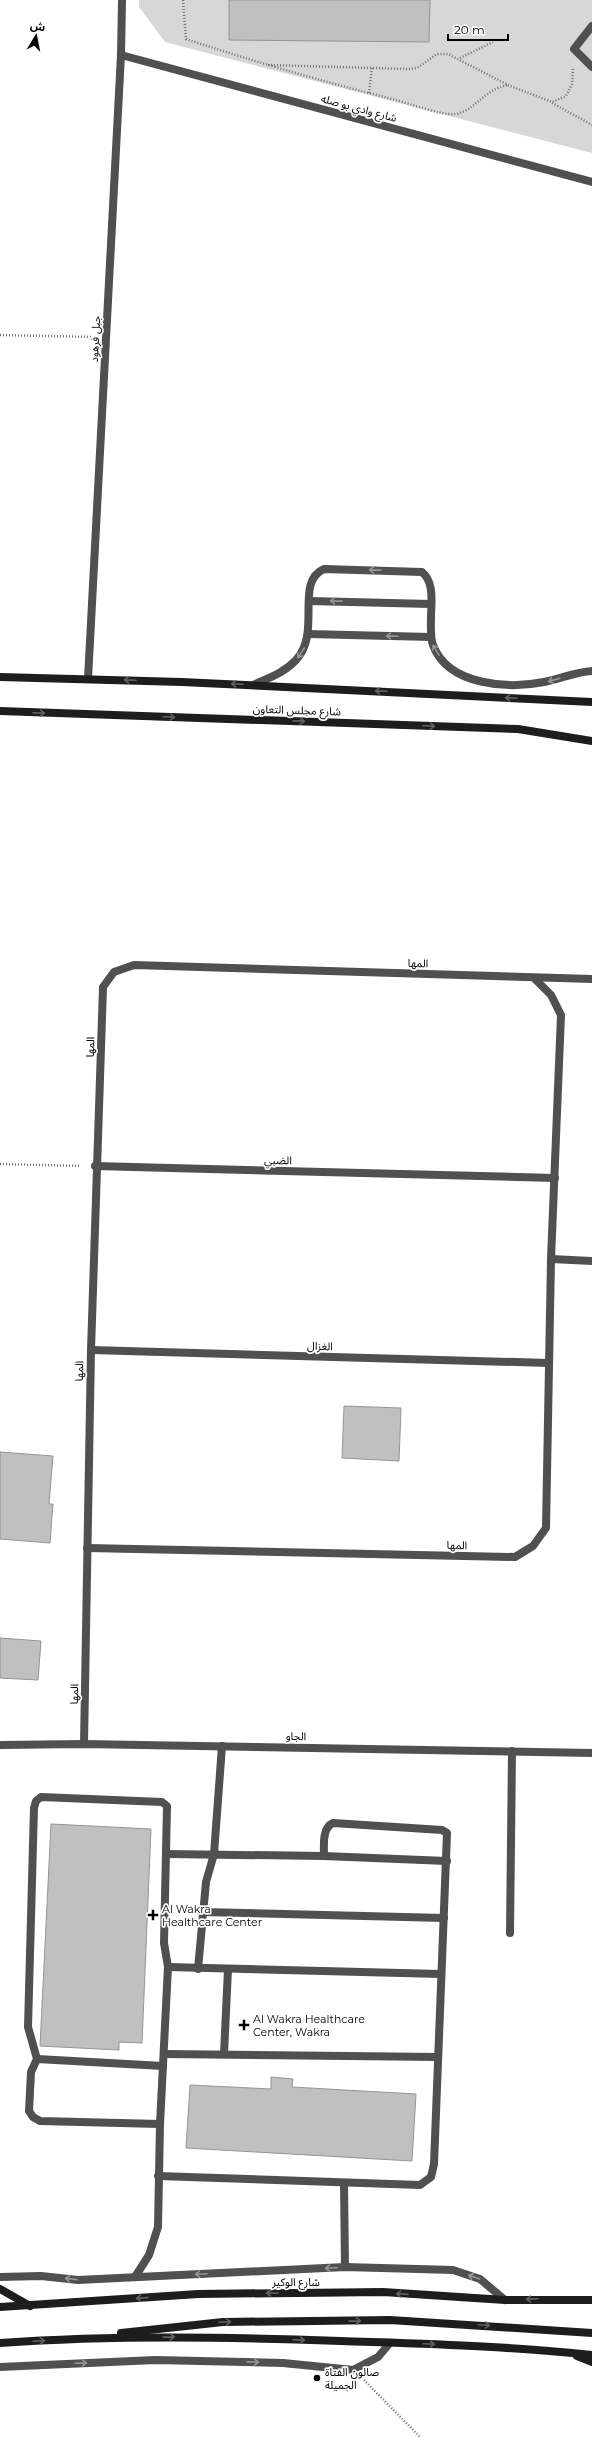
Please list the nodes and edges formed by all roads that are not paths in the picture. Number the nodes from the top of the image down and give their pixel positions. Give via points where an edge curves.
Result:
1 (122, 0) edge
2 (592, 26) edge
3 (121, 55) junction
4 (592, 66) edge
5 (592, 182) edge
6 (309, 601) junction
7 (431, 604) junction
8 (308, 634) junction
9 (431, 637) junction
10 (592, 671) edge
11 (0, 677) edge
12 (88, 679) junction
13 (253, 685) junction
14 (592, 702) edge
15 (2, 712) edge
16 (592, 741) edge
17 (534, 978) junction
18 (592, 979) edge
19 (96, 1166) junction
20 (555, 1178) junction
21 (551, 1259) junction
22 (592, 1261) edge
23 (91, 1350) junction
24 (549, 1363) junction
25 (87, 1548) junction
26 (84, 1744) junction
27 (0, 1745) edge
28 (222, 1746) junction
29 (512, 1751) junction
30 (592, 1753) edge
31 (167, 1854) junction
32 (214, 1854) junction
33 (324, 1856) junction
34 (447, 1861) junction
35 (202, 1912) junction
36 (444, 1918) junction
37 (510, 1933) dead end
38 (168, 1967) junction
39 (198, 1969) junction
40 (228, 1969) junction
41 (440, 1974) junction
42 (164, 2054) junction
43 (224, 2054) junction
44 (438, 2057) junction
45 (37, 2059) junction
46 (163, 2066) junction
47 (160, 2124) junction
48 (158, 2176) junction
49 (344, 2183) junction
50 (345, 2267) junction
51 (0, 2277) edge
52 (135, 2277) junction
53 (0, 2289) edge
54 (592, 2298) edge
55 (504, 2300) junction
56 (30, 2306) junction
57 (0, 2308) edge
58 (592, 2333) edge
59 (74, 2339) junction
60 (0, 2343) edge
61 (390, 2343) junction
62 (565, 2352) junction
63 (592, 2355) edge
64 (592, 2362) edge
65 (0, 2367) edge

1 - 3 street, جبل فرهود
2 - 4 street via 574,49
3 - 5 street, شارع وادي بو صله
3 - 12 street, جبل فرهود
7 -> 6 street
7 -> 6 street via 429,580 422,572 415,570 324,569 316,573 310,582
6 - 8 street
7 - 9 street
9 -> 8 street
8 -> 13 street via 305,646 296,660 278,674
10 -> 9 street via 529,685 484,682 470,679 448,665 434,647
11 - 12 main road, شارع مجلس التعاون
13 -> 12 main road, شارع مجلس التعاون
14 -> 13 main road, شارع مجلس التعاون
15 -> 16 main road, شارع مجلس التعاون via 518,729
17 - 18 street, المها
17 - 19 street, المها via 134,965 114,972 103,988
17 - 20 street, المها via 551,995 561,1015
19 - 20 street, الضبي
19 - 23 street, المها
20 - 21 street, المها
21 - 22 street
21 - 24 street, المها
23 - 24 street, الغزال
23 - 25 street, المها
24 - 25 street, المها via 546,1528 533,1546 515,1557
25 - 26 street, المها
26 - 27 street, الجاو
26 - 28 street, الجاو
28 - 29 street, الجاو
28 - 32 street
29 - 30 street, الجاو
29 - 37 street
31 - 32 street
31 - 38 street via 164,1943
31 - 45 street via 167,1806 162,1802 41,1797 36,1801 28,2027
32 - 33 street
32 - 35 street via 206,1882
33 - 34 street
33 - 34 street via 326,1830 328,1825 333,1823 442,1830 447,1833
34 - 36 street
35 - 36 street
35 - 39 street
36 - 41 street
38 - 39 street
38 - 42 street
39 - 40 street
40 - 41 street
40 - 43 street
41 - 44 street
42 - 43 street
42 - 46 street
43 - 44 street
44 - 49 street via 432,2177 420,2185
45 - 46 street
45 - 47 street via 31,2072 29,2111 40,2121
46 - 47 street
47 - 48 street
48 - 49 street
48 - 52 street via 158,2227 149,2255
49 - 50 street
50 -> 52 street
55 -> 50 street via 480,2279 453,2270
52 -> 51 street via 78,2280 41,2276
53 - 56 main road
54 -> 55 main road, شارع الوكير
55 -> 56 main road, شارع الوكير via 383,2292 198,2294
56 - 57 main road, شارع الوكير
59 -> 58 main road via 231,2322 390,2320
60 -> 59 main road
59 -> 61 main road via 215,2337
61 -> 62 main road
65 -> 61 street via 155,2360 283,2363 353,2370 378,2357
62 - 63 main road
62 - 64 main road

